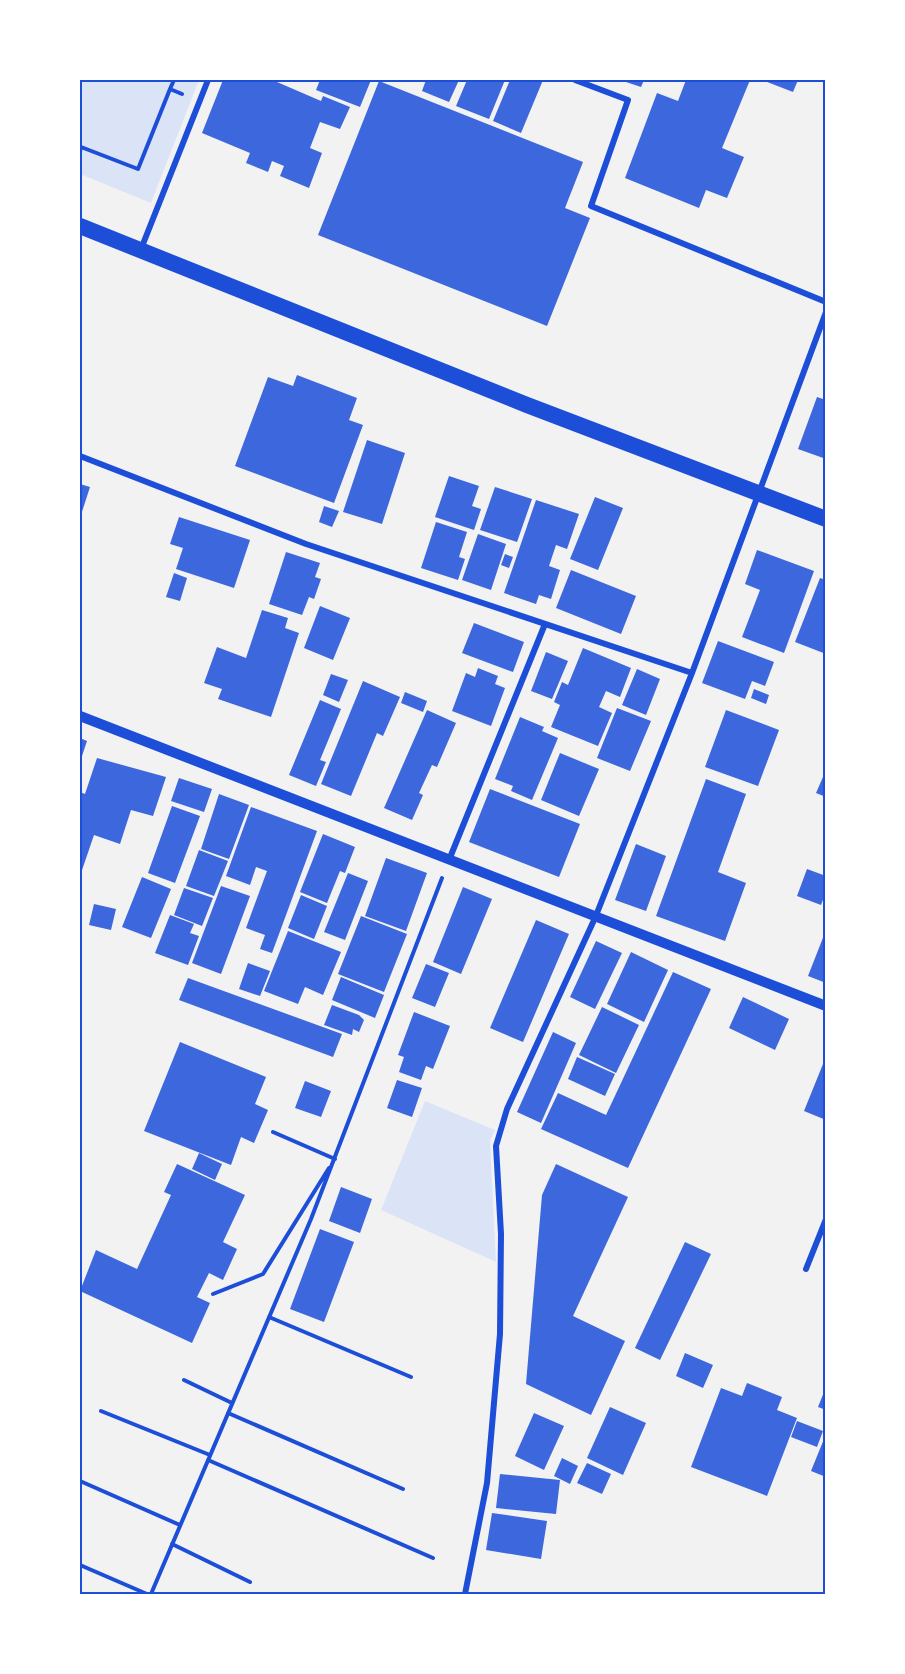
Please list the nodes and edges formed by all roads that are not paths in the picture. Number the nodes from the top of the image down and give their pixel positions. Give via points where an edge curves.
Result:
1 (208, 80) edge
2 (575, 80) edge
3 (80, 226) edge
4 (141, 249) junction
5 (825, 302) edge
6 (825, 312) edge
7 (80, 456) edge
8 (759, 495) junction
9 (825, 519) edge
10 (545, 624) junction
11 (692, 673) junction
12 (80, 716) edge
13 (448, 861) junction
14 (596, 918) junction
15 (825, 1006) edge
16 (825, 1219) edge
17 (806, 1269) dead end
18 (465, 1594) edge

1 - 4 street
2 - 5 street via 628,100 591,206
3 - 4 highway
4 - 8 highway
6 - 8 street
7 - 10 street via 306,544
8 - 9 highway
8 - 11 street
10 - 11 street
10 - 13 street
11 - 14 street
12 - 13 street
13 - 14 street
14 - 15 street
14 - 18 street via 507,1109 496,1146 501,1234 500,1334 487,1483
16 - 17 street

